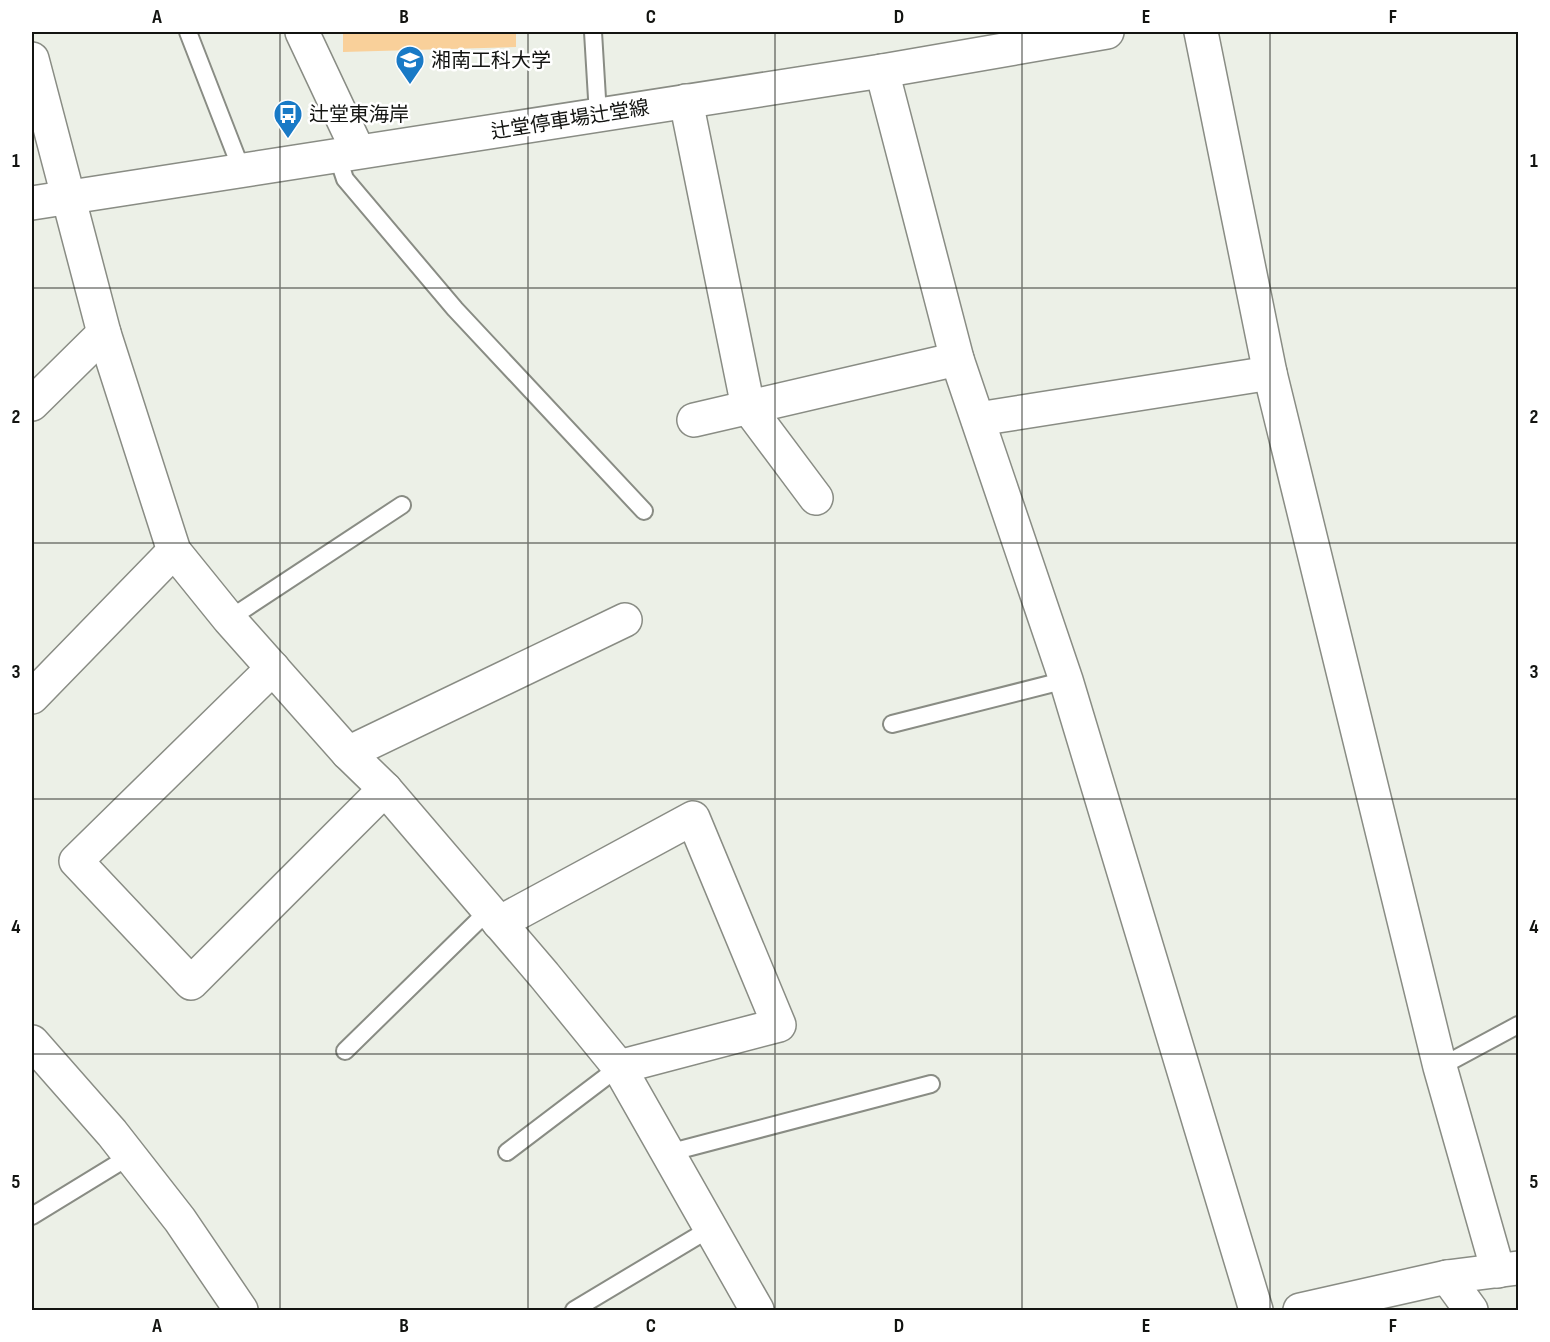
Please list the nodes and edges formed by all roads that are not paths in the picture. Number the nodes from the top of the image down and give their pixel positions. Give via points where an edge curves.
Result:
1 (188, 32) edge
2 (302, 32) edge
3 (593, 32) edge
4 (1107, 32) edge
5 (1201, 32) edge
6 (1059, 36) edge
7 (32, 63) edge
8 (882, 71) junction
9 (686, 101) junction
10 (598, 116) junction
11 (347, 153) junction
12 (242, 171) junction
13 (68, 198) junction
14 (32, 203) edge
15 (104, 333) junction
16 (957, 359) junction
17 (1270, 373) junction
18 (32, 404) edge
19 (748, 407) junction
20 (978, 419) junction
21 (694, 420) dead end
22 (816, 498) dead end
23 (402, 505) dead end
24 (644, 511) dead end
25 (174, 551) junction
26 (230, 619) junction
27 (625, 620) dead end
28 (273, 668) junction
29 (1066, 680) junction
30 (32, 698) edge
31 (892, 724) dead end
32 (348, 753) junction
33 (385, 789) junction
34 (494, 917) junction
35 (1518, 1025) edge
36 (32, 1042) edge
37 (345, 1051) dead end
38 (619, 1067) junction
39 (1440, 1067) junction
40 (931, 1084) dead end
41 (507, 1152) dead end
42 (668, 1153) junction
43 (130, 1156) junction
44 (32, 1216) edge
45 (711, 1228) junction
46 (1508, 1270) edge
47 (1447, 1277) junction
48 (241, 1311) edge
49 (574, 1311) edge
50 (757, 1311) edge
51 (1256, 1311) edge
52 (1300, 1311) edge
53 (1471, 1311) edge

1 - 12 lane
2 - 11 street
3 - 10 lane
4 - 6 street, 辻堂停車場辻堂線
5 - 17 street
6 - 8 street, 辻堂停車場辻堂線
7 - 13 street
8 - 9 street, 辻堂停車場辻堂線
8 - 16 street
9 - 10 street, 辻堂停車場辻堂線
9 - 19 street
10 - 11 street, 辻堂停車場辻堂線
11 - 12 street, 辻堂停車場辻堂線
11 - 24 lane via 345,179 455,309
12 - 13 street, 辻堂停車場辻堂線
13 - 14 street, 辻堂停車場辻堂線
13 - 15 street
15 - 18 street
15 - 25 street
16 - 19 street
16 - 20 street
17 - 20 street
17 - 39 street
19 - 21 street
19 - 22 street
20 - 29 street
23 - 26 lane
25 - 26 street
25 - 30 street
26 - 28 street
27 - 32 street
28 - 32 street
28 - 33 street via 76,861 190,983
29 - 31 lane
29 - 51 street
32 - 33 street
33 - 34 street
34 - 37 lane
34 - 38 street
34 - 38 street via 693,818 779,1025
35 - 39 lane
36 - 43 street
38 - 41 lane
38 - 42 street
39 - 46 street
40 - 42 lane
42 - 45 street
43 - 44 lane
43 - 48 street
45 - 49 lane
45 - 50 street
46 - 47 street
47 - 52 street
47 - 53 street

